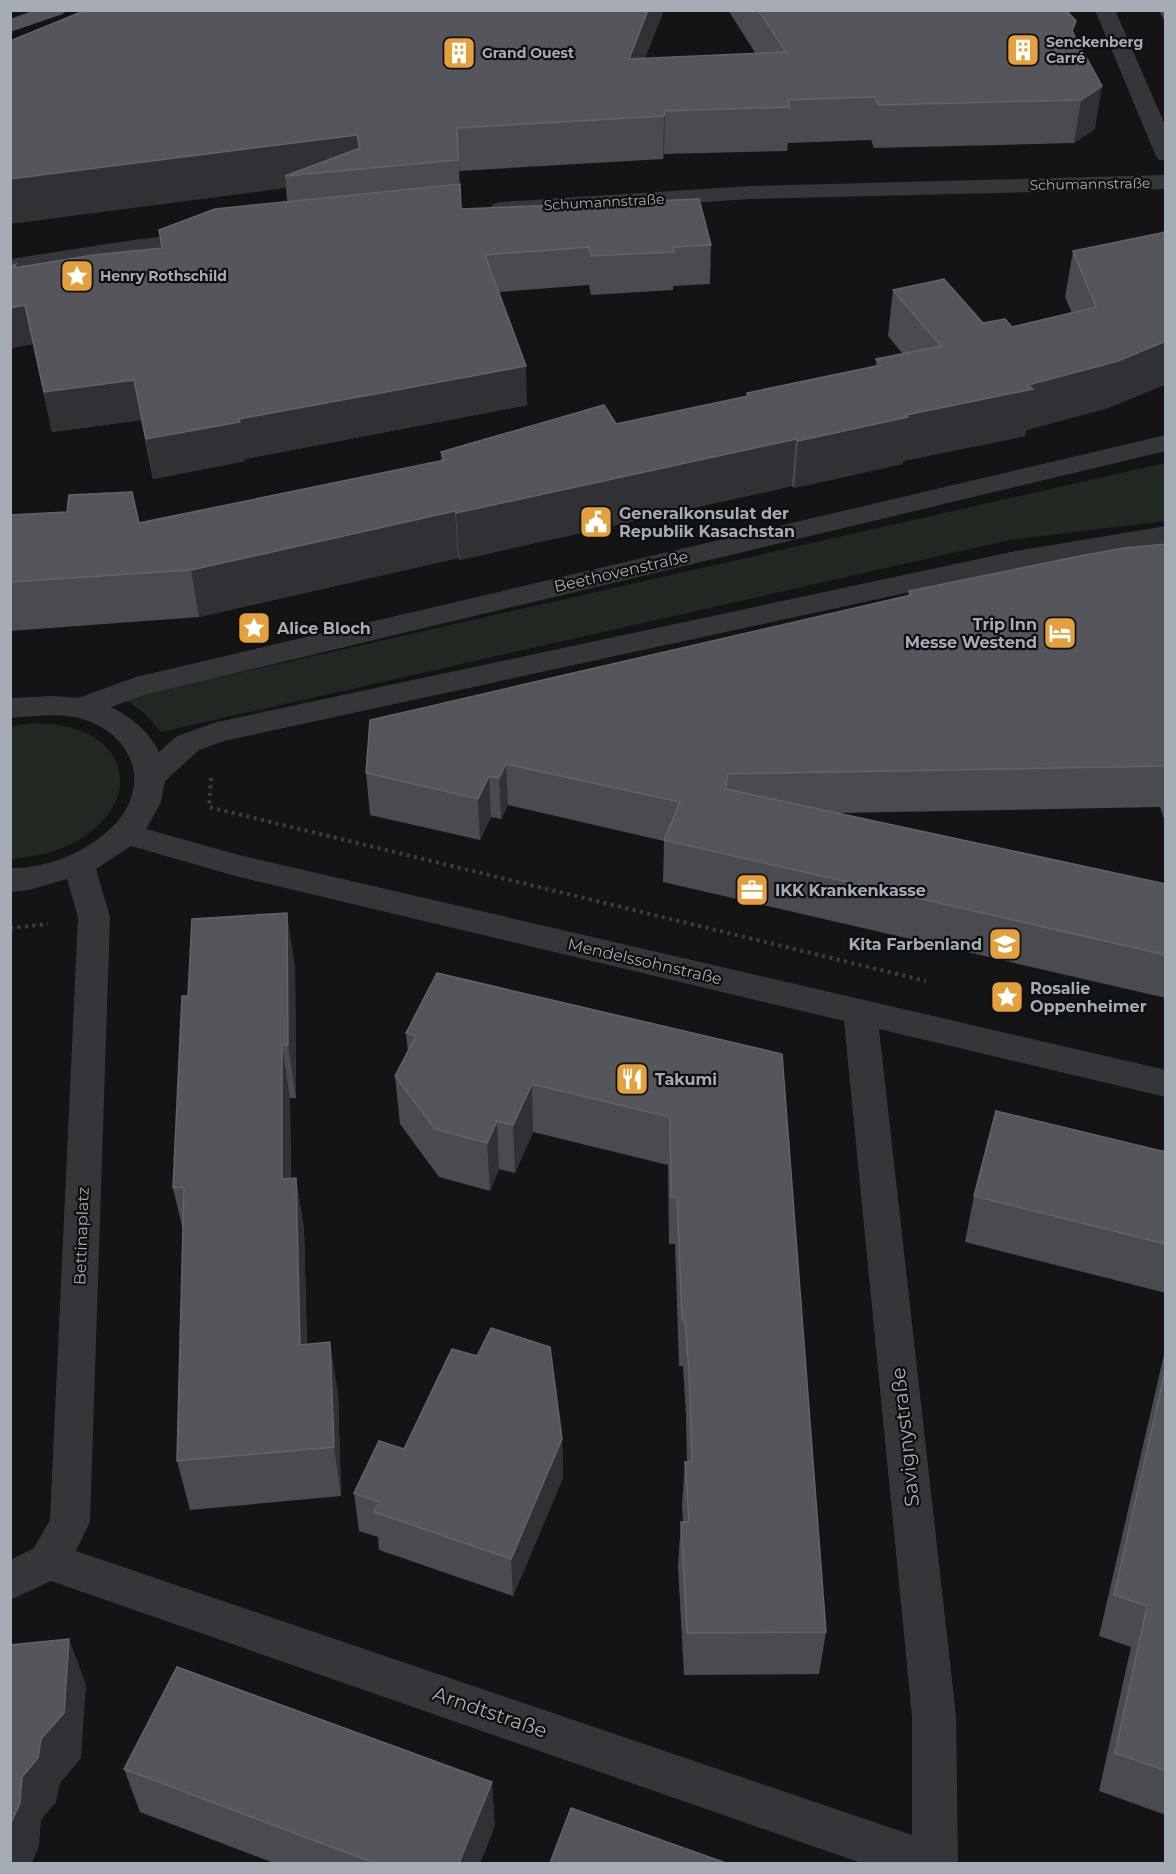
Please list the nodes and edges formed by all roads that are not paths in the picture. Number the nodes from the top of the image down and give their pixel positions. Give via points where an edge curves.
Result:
1 (56, 10) edge
2 (1105, 10) edge
3 (10, 26) edge
4 (1166, 154) edge
5 (1166, 182) edge
6 (478, 212) edge
7 (224, 237) edge
8 (10, 266) edge
9 (1166, 443) edge
10 (1166, 534) edge
11 (10, 708) edge
12 (80, 708) junction
13 (152, 776) junction
14 (126, 834) junction
15 (79, 865) junction
16 (10, 880) edge
17 (860, 1011) junction
18 (1166, 1084) edge
19 (49, 1561) junction
20 (10, 1581) edge
21 (933, 1863) edge

1 - 3 main road
2 - 4 street
5 - 6 street, Schumannstraße via 815,191
7 - 8 street
9 - 12 street, Beethovenstraße via 136,687
10 - 13 street via 1016,560 217,732 188,743
11 - 12 street
12 - 13 street via 117,723 135,738 147,756
13 - 14 street via 146,805
14 - 15 street
14 - 17 street, Mendelssohnstraße via 239,866
15 - 16 street
15 - 19 street, Bettinaplatz via 94,917 70,1522
17 - 18 street, Mendelssohnstraße
17 - 21 street, Savignystraße via 934,1716
19 - 20 street
19 - 21 street, Arndtstraße

